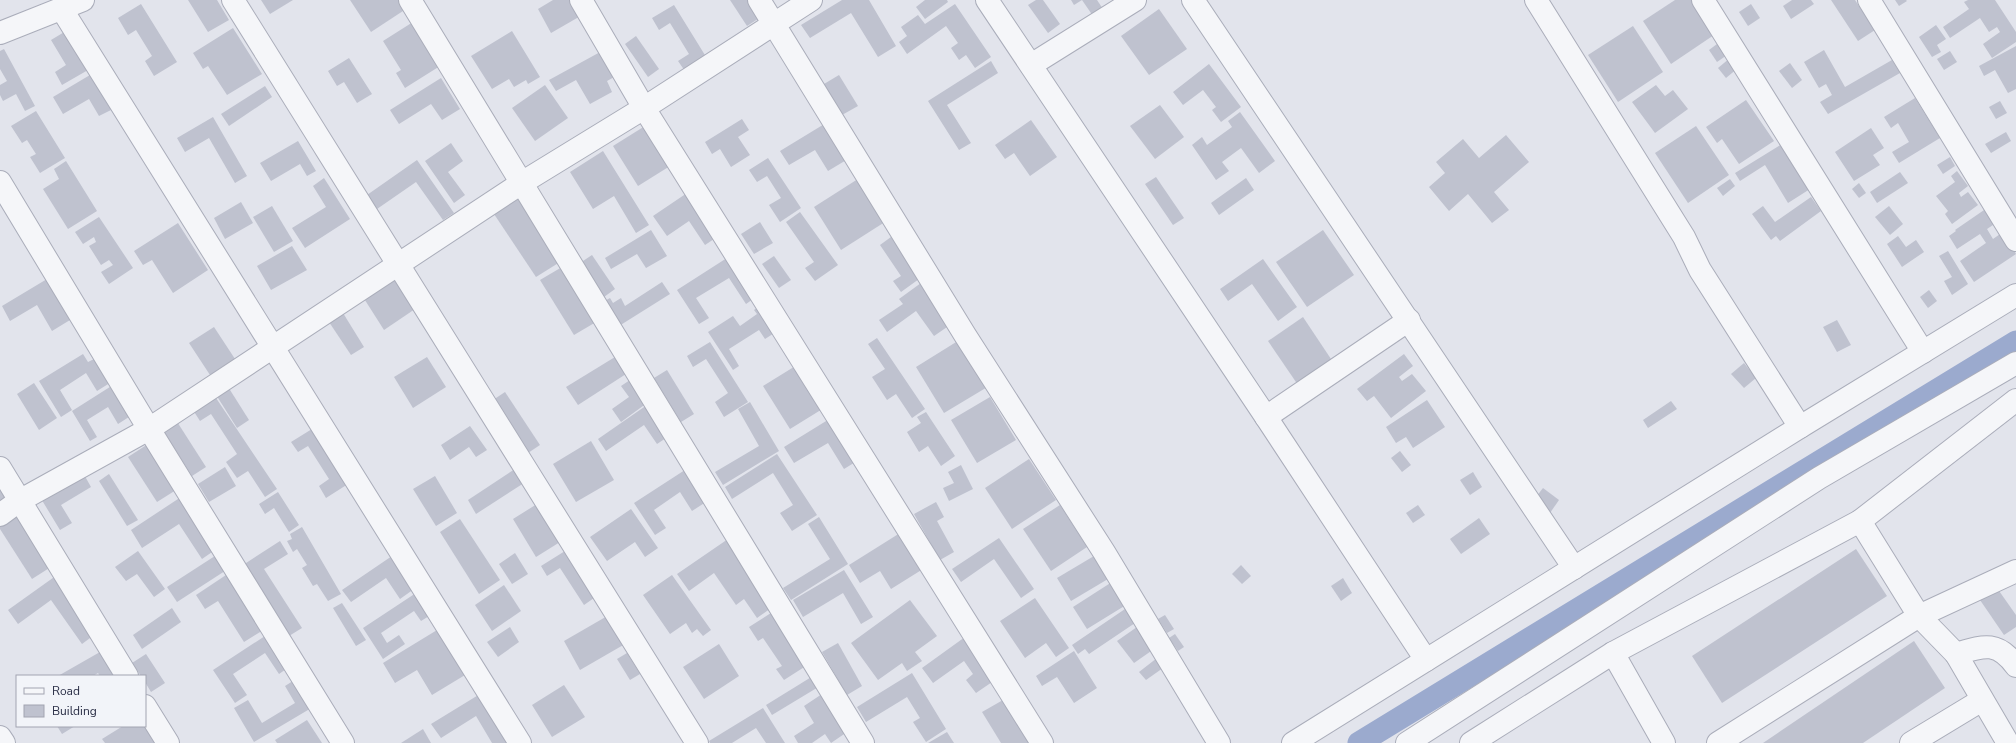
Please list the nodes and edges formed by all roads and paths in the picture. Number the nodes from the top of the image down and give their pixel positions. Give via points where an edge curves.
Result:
1 (83, 0) edge
2 (233, 0) edge
3 (410, 0) edge
4 (582, 0) edge
5 (759, 0) edge
6 (811, 0) edge
7 (987, 0) edge
8 (1135, 0) edge
9 (1193, 0) edge
10 (1536, 0) edge
11 (1703, 0) edge
12 (1869, 0) edge
13 (61, 8) junction
14 (774, 24) junction
15 (0, 33) edge
16 (1031, 65) junction
17 (644, 108) junction
18 (0, 182) edge
19 (520, 184) junction
20 (2016, 240) edge
21 (397, 264) junction
22 (2016, 295) edge
23 (1409, 320) junction
24 (272, 347) junction
25 (1923, 352) junction
26 (2016, 363) edge
27 (2016, 400) edge
28 (1266, 417) junction
29 (1800, 426) junction
30 (149, 429) junction
31 (0, 468) edge
32 (19, 501) junction
33 (0, 515) edge
34 (1860, 521) junction
35 (1574, 568) junction
36 (2016, 571) edge
37 (1919, 616) junction
38 (1613, 653) junction
39 (1956, 654) junction
40 (1426, 660) junction
41 (2016, 666) edge
42 (126, 675) edge
43 (1982, 700) junction
44 (146, 708) edge
45 (0, 737) edge
46 (4, 743) edge
47 (168, 743) edge
48 (343, 743) edge
49 (520, 743) edge
50 (696, 743) edge
51 (864, 743) edge
52 (1042, 743) edge
53 (1219, 743) edge
54 (1293, 743) edge
55 (1408, 743) edge
56 (1471, 743) edge
57 (1664, 743) edge
58 (1718, 743) edge
59 (1911, 743) edge
60 (2008, 743) edge

1 - 13 street
2 - 21 street
3 - 19 street
4 - 17 street
5 - 14 street
6 - 14 street
7 - 16 street
8 - 16 street
9 - 23 street
10 - 29 street via 1684,237 1700,270
11 - 25 street
12 - 20 street
13 - 15 street
13 - 24 street
14 - 17 street
14 - 53 street via 961,328 1104,552
16 - 28 street
17 - 19 street
17 - 52 street
18 - 30 street
19 - 21 street
19 - 51 street
21 - 24 street
21 - 50 street
22 - 25 street
23 - 28 street
23 - 35 street
24 - 30 street
24 - 49 street
25 - 29 street
26 - 55 street via 1819,478
27 - 34 street
28 - 40 street
29 - 35 street
30 - 32 street
30 - 48 street
31 - 32 street
32 - 33 street
32 - 42 street
34 - 37 street
34 - 38 street
35 - 40 street
36 - 37 street
37 - 39 street
37 - 58 street
38 - 56 street
38 - 57 street
39 - 41 street via 1983,646 1996,647 2009,656
39 - 43 street
40 - 54 street
43 - 59 street
43 - 60 street
44 - 47 street
45 - 46 street

